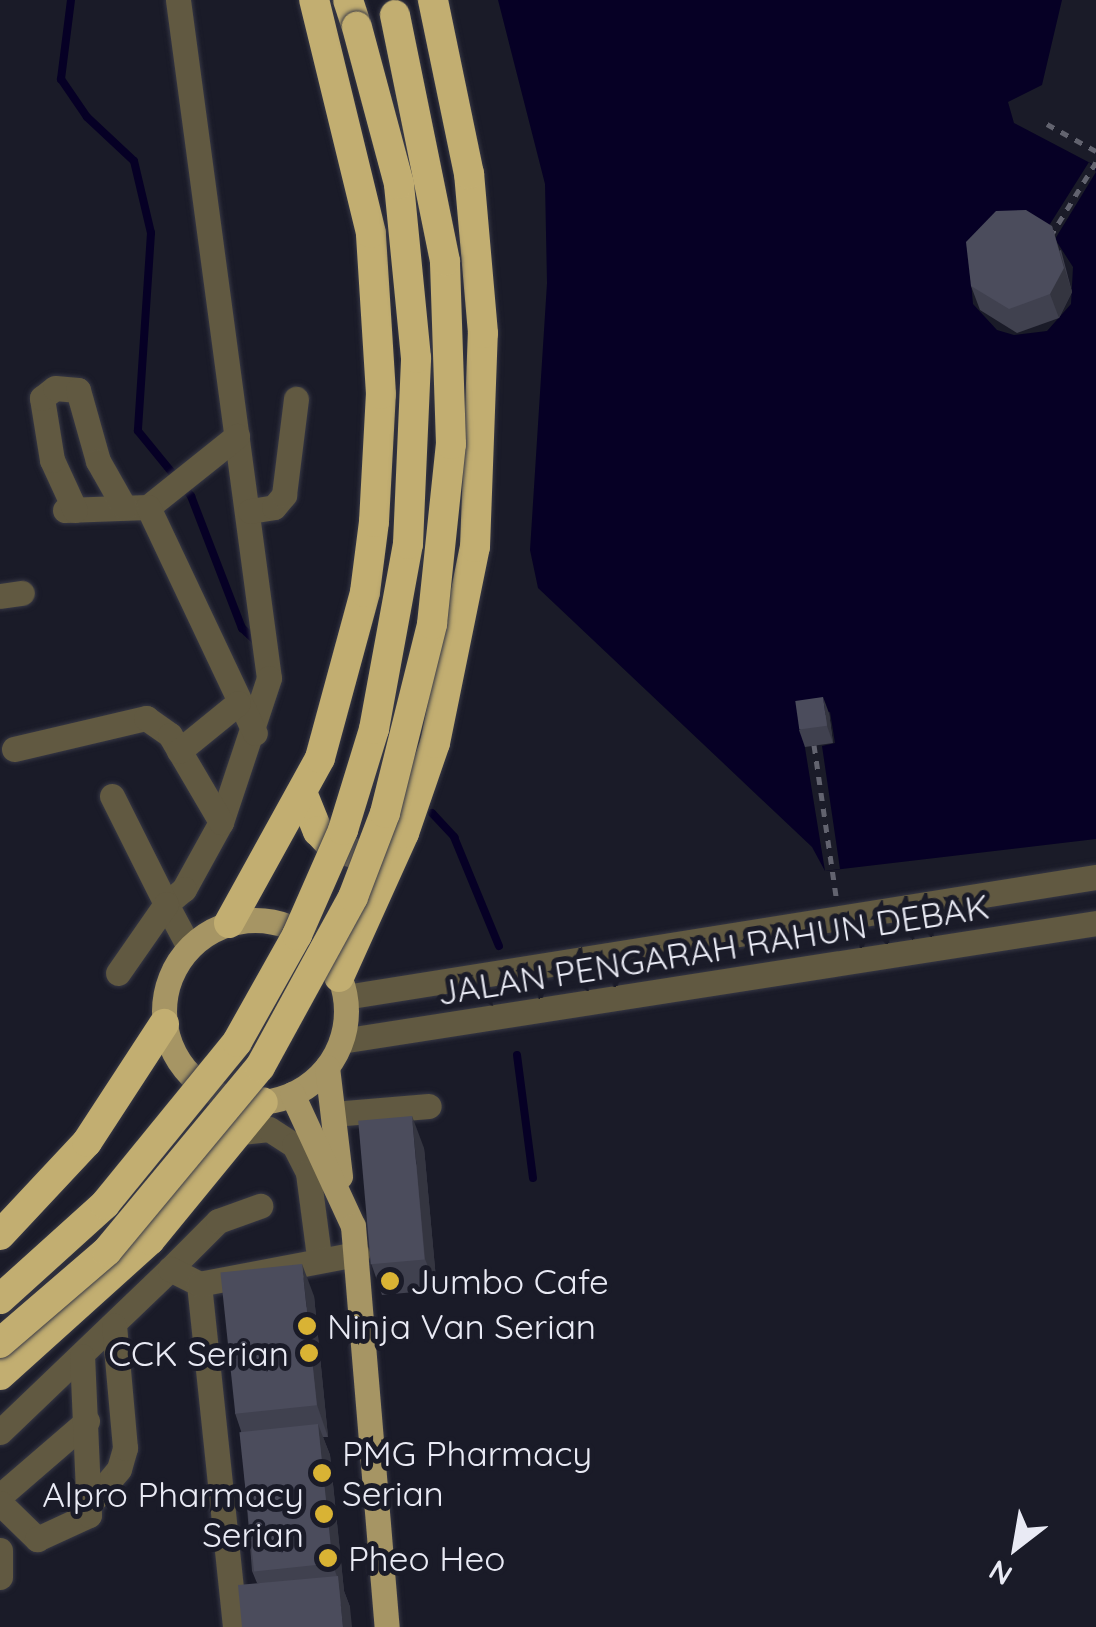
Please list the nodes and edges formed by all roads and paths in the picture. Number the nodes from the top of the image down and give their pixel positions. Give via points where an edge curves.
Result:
1 (178, 0) edge
2 (306, 0) edge
3 (314, 0) edge
4 (433, 0) edge
5 (393, 7) edge
6 (352, 14) edge
7 (332, 57) junction
8 (1046, 124) dead end
9 (1096, 151) edge
10 (1096, 162) edge
11 (1048, 239) edge
12 (296, 399) dead end
13 (237, 436) junction
14 (103, 469) junction
15 (59, 474) junction
16 (146, 503) junction
17 (250, 511) junction
18 (238, 703) junction
19 (255, 733) junction
20 (814, 745) dead end
21 (14, 749) dead end
22 (179, 751) junction
23 (112, 796) dead end
24 (304, 797) junction
25 (221, 822) junction
26 (404, 833) junction
27 (1096, 877) edge
28 (166, 904) junction
29 (840, 914) junction
30 (229, 923) junction
31 (1096, 924) edge
32 (190, 947) junction
33 (118, 973) dead end
34 (342, 987) junction
35 (164, 1024) junction
36 (341, 1041) junction
37 (328, 1067) junction
38 (278, 1098) junction
39 (429, 1106) dead end
40 (333, 1114) junction
41 (241, 1132) junction
42 (342, 1194) junction
43 (260, 1206) dead end
44 (0, 1235) edge
45 (357, 1254) junction
46 (319, 1257) junction
47 (170, 1269) junction
48 (199, 1284) junction
49 (0, 1299) edge
50 (114, 1325) junction
51 (0, 1344) edge
52 (82, 1356) junction
53 (0, 1375) edge
54 (87, 1421) junction
55 (0, 1432) edge
56 (0, 1499) edge
57 (92, 1500) junction
58 (0, 1550) edge
59 (0, 1577) edge
60 (235, 1627) edge
61 (387, 1627) edge

1 - 13 street
2 - 7 street
3 - 7 highway
4 - 26 highway via 470,174 484,438 459,640
5 - 51 highway, bridge via 445,261 451,444 432,624 386,813 345,913 260,1066 148,1208
6 - 49 highway, bridge via 398,184 416,358 408,544 374,729 344,830 237,1042 105,1204
7 - 24 highway via 371,233 381,412 365,592
8 - 9 path
10 - 11 path
12 - 17 street via 284,496 274,506
13 - 16 street
13 - 17 street
14 - 15 street
14 - 15 street via 78,390 55,388 42,398
14 - 16 street
15 - 16 street via 70,510
16 - 18 street
17 - 19 street via 269,678
18 - 19 street
18 - 22 street
19 - 25 street
20 - 29 path
21 - 22 street via 146,718
22 - 25 street
23 - 28 street
24 - 26 highway via 324,840 348,854 376,852
24 - 30 highway
25 - 28 street via 184,889
26 - 34 highway
27 - 29 street, JALAN PENGARAH RAHUN DEBAK
28 - 32 street
28 - 33 street
29 - 34 street, JALAN PENGARAH RAHUN DEBAK via 414,983
30 - 32 main road
30 - 34 main road via 286,925 310,939
31 - 36 street, JALAN PENGARAH RAHUN DEBAK
32 - 35 main road via 169,982
34 - 36 main road
35 - 38 main road via 171,1048 203,1086 225,1097
35 - 44 highway via 87,1142
36 - 37 main road
37 - 38 main road
37 - 40 main road
38 - 41 highway
38 - 42 main road
39 - 40 street
40 - 42 main road
41 - 46 street via 269,1129 294,1146 308,1172
41 - 53 highway via 150,1240
42 - 45 main road
43 - 47 street via 218,1221
45 - 46 street
45 - 61 main road
46 - 48 street
47 - 48 street
47 - 50 street
48 - 60 street
50 - 52 street
50 - 57 street via 125,1448 119,1469
52 - 54 street
52 - 55 street
54 - 56 street
54 - 57 street
56 - 57 street via 37,1539 89,1515
58 - 59 street

